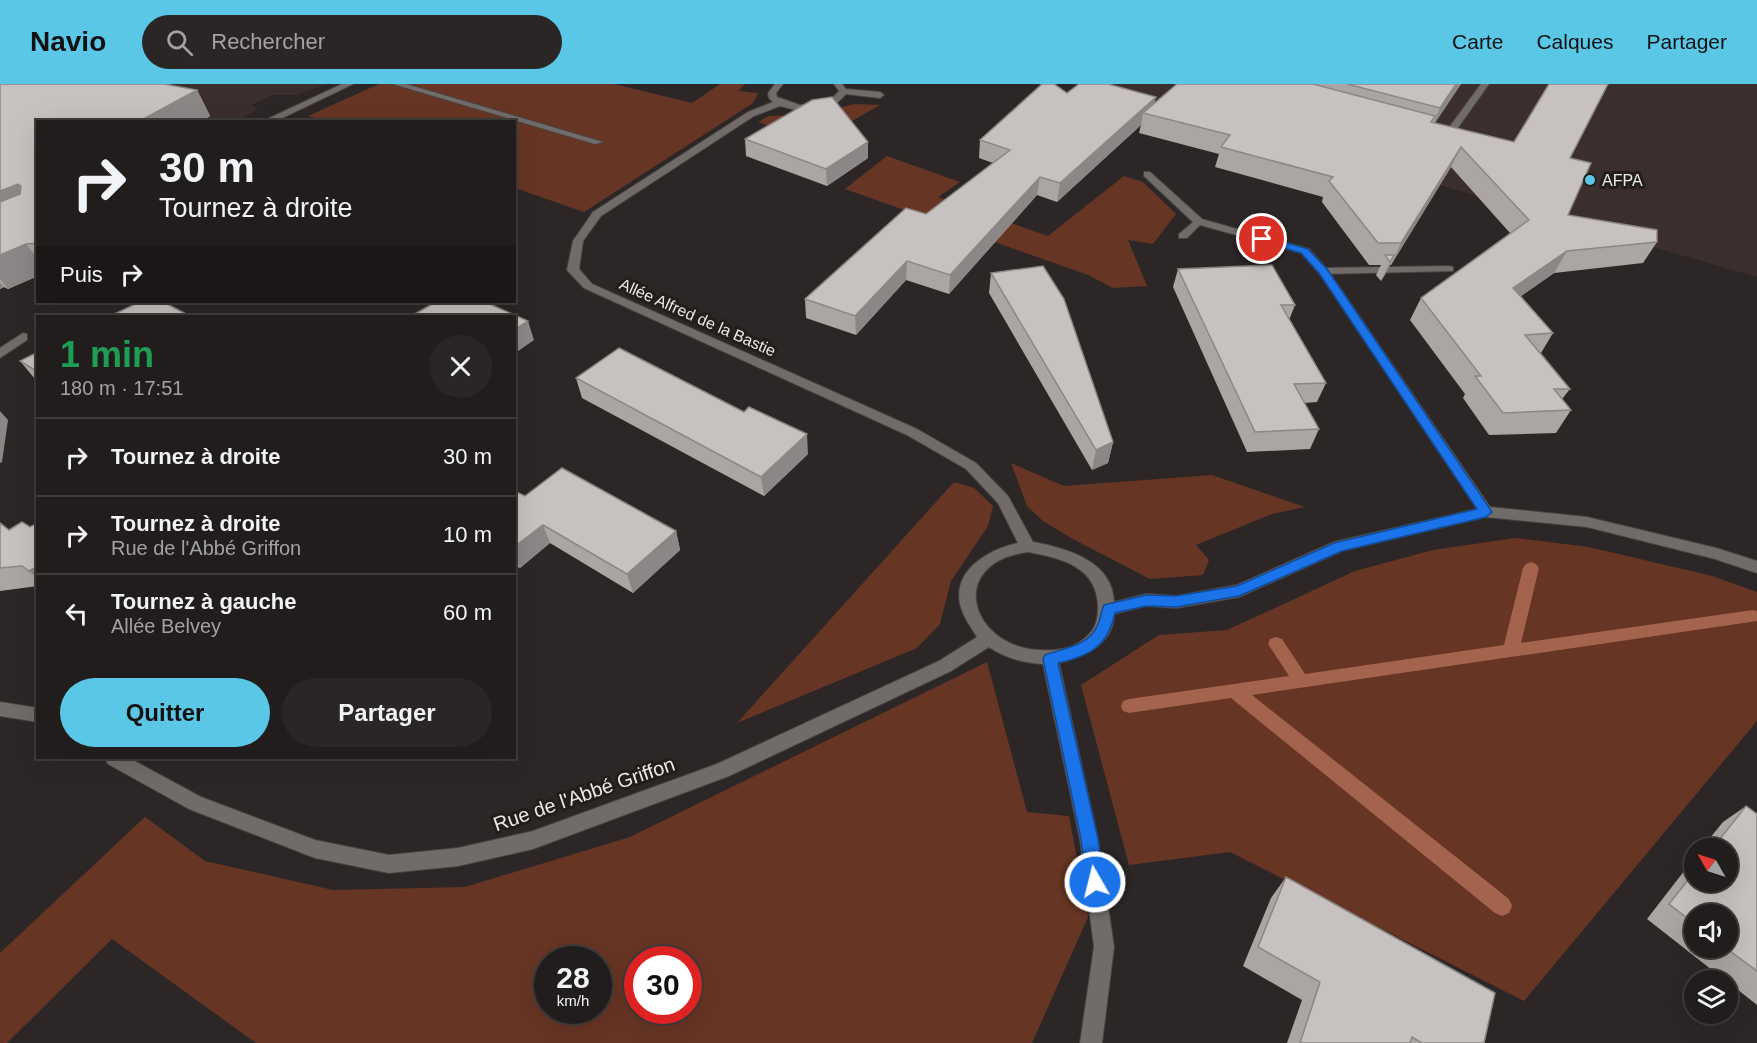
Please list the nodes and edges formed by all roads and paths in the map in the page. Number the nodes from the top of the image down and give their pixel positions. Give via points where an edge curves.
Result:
1 (349, 84) edge
2 (397, 84) edge
3 (778, 84) edge
4 (1485, 84) edge
5 (841, 88) edge
6 (880, 95) dead end
7 (779, 103) junction
8 (269, 120) edge
9 (1436, 134) edge
10 (598, 142) dead end
11 (1147, 174) dead end
12 (1198, 221) junction
13 (1183, 236) dead end
14 (1449, 269) dead end
15 (1323, 271) junction
16 (23, 337) dead end
17 (0, 354) edge
18 (1486, 512) junction
19 (1028, 548) junction
20 (1757, 567) edge
21 (1109, 609) junction
22 (988, 639) junction
23 (1050, 659) junction
24 (0, 710) edge
25 (36, 715) edge
26 (120, 759) edge
27 (1091, 1043) edge

1 - 8 street
2 - 10 street
3 - 7 street via 772,93
4 - 9 street via 1447,137
5 - 6 street
5 - 7 street via 841,97 835,102 814,108
7 - 19 street, Allée Alfred de la Bastie via 752,114 597,214 578,241 573,270 588,286 912,432 971,466 1003,500
11 - 12 street
12 - 13 street
12 - 15 street via 1305,251
14 - 15 street
15 - 18 street
16 - 17 street
18 - 20 street via 1587,522
18 - 21 street via 1339,546 1239,591 1176,602 1146,600
19 - 21 street via 1052,550 1075,559 1093,573 1105,590
19 - 22 street via 995,555 978,567 969,584 966,602 973,622
21 - 23 street via 1105,628 1094,642 1074,654
22 - 23 street via 1023,656
22 - 26 street, Rue de l'Abbé Griffon via 945,666 723,770 532,840 458,857 389,864 315,849 195,803
23 - 27 street via 1089,839 1104,947
24 - 25 street

